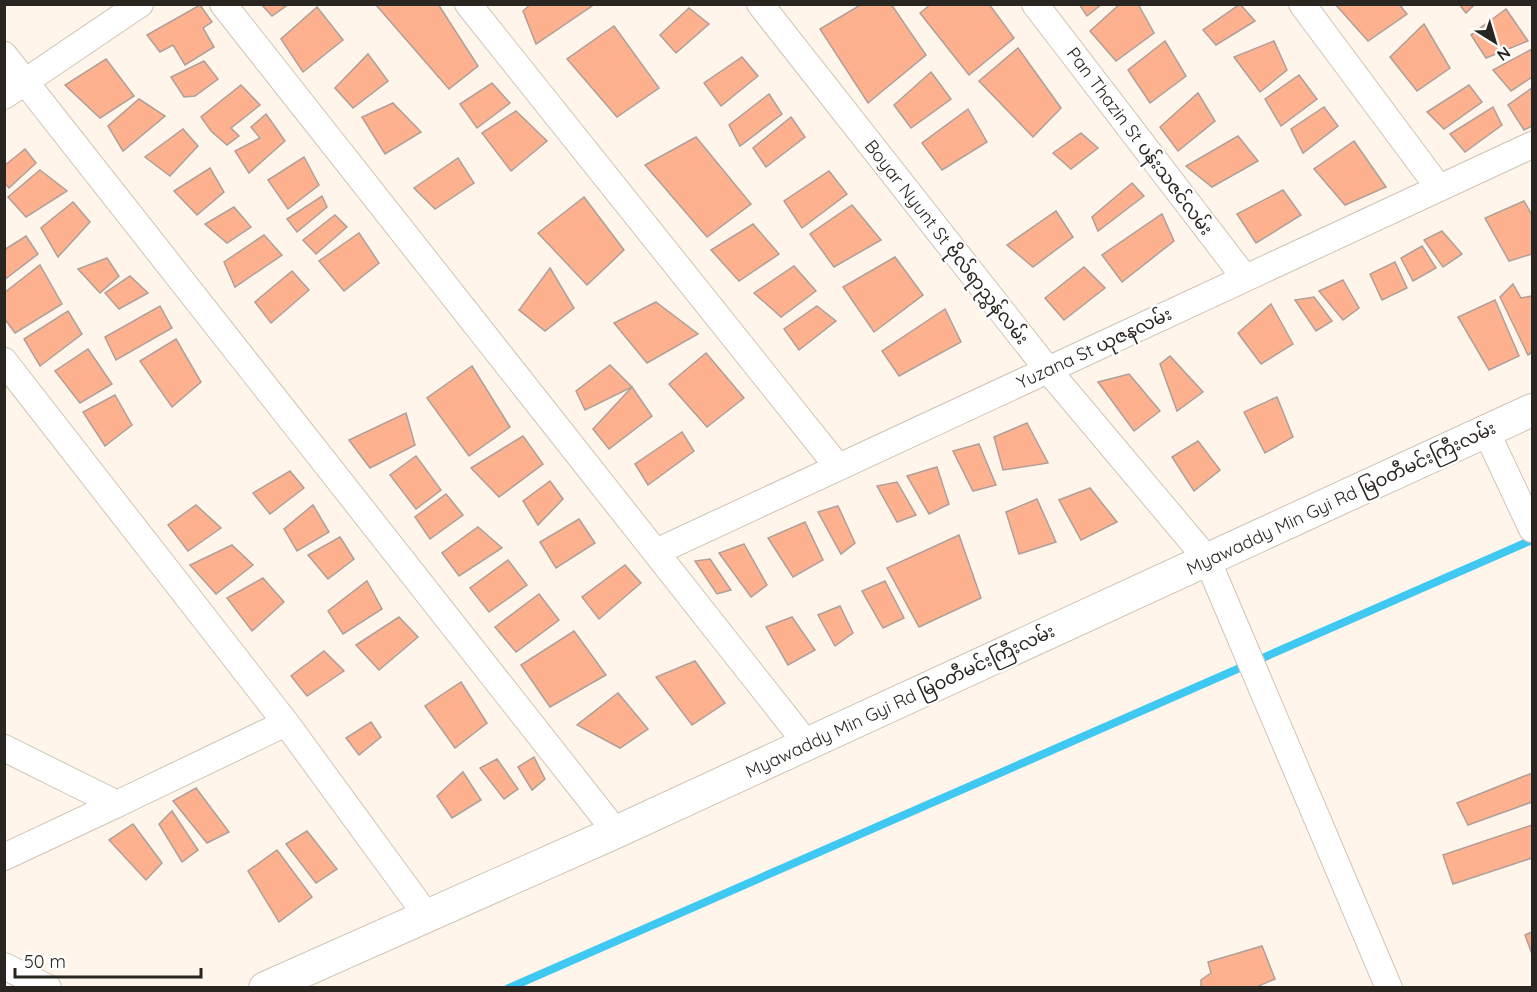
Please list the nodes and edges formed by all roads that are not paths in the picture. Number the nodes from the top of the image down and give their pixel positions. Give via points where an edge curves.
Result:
1 (140, 4) edge
2 (223, 4) edge
3 (468, 4) edge
4 (760, 4) edge
5 (1035, 4) edge
6 (1302, 4) edge
7 (4, 55) edge
8 (26, 81) junction
9 (4, 96) edge
10 (1533, 145) edge
11 (1439, 188) junction
12 (1245, 278) junction
13 (4, 361) edge
14 (1048, 370) junction
15 (1533, 410) edge
16 (1486, 431) junction
17 (838, 467) junction
18 (1529, 521) edge
19 (656, 552) junction
20 (1207, 559) junction
21 (286, 723) junction
22 (807, 744) junction
23 (4, 748) edge
24 (117, 804) junction
25 (615, 832) junction
26 (4, 857) edge
27 (427, 916) junction
28 (4, 966) edge
29 (48, 987) edge
30 (265, 987) edge
31 (1389, 987) edge

1 - 8 street
2 - 19 street
3 - 17 street
4 - 14 street, Boyar Nyunt St ဗိုလ်ရာညွှန်လမ်း
5 - 12 street, Pan Thazin St ပန်းသဇင်လမ်း
6 - 11 street
7 - 8 street
8 - 9 street
8 - 25 street
10 - 11 street, Yuzana St ယုဇနလမ်း
11 - 12 street, Yuzana St ယုဇနလမ်း
12 - 14 street, Yuzana St ယုဇနလမ်း
13 - 21 street
14 - 17 street, Yuzana St ယုဇနလမ်း
14 - 20 street, Boyar Nyunt St ဗိုလ်ရာညွှန်လမ်း
15 - 16 main road, Myawaddy Min Gyi Rd မြဝတီမင်းကြီးလမ်း
16 - 18 street
16 - 20 main road, Myawaddy Min Gyi Rd မြဝတီမင်းကြီးလမ်း
17 - 19 street, Yuzana St ယုဇနလမ်း
19 - 22 street
20 - 22 main road, Myawaddy Min Gyi Rd မြဝတီမင်းကြီးလမ်း
20 - 31 street, Boyar Nyunt St ဗိုလ်ရာညွှန်လမ်း
21 - 24 street
21 - 27 street
22 - 25 main road, Myawaddy Min Gyi Rd မြဝတီမင်းကြီးလမ်း
23 - 24 street
24 - 26 street
25 - 27 main road, Myawaddy Min Gyi Rd မြဝတီမင်းကြီးလမ်း
27 - 30 main road, Myawaddy Min Gyi Rd မြဝတီမင်းကြီးလမ်း
28 - 29 street

